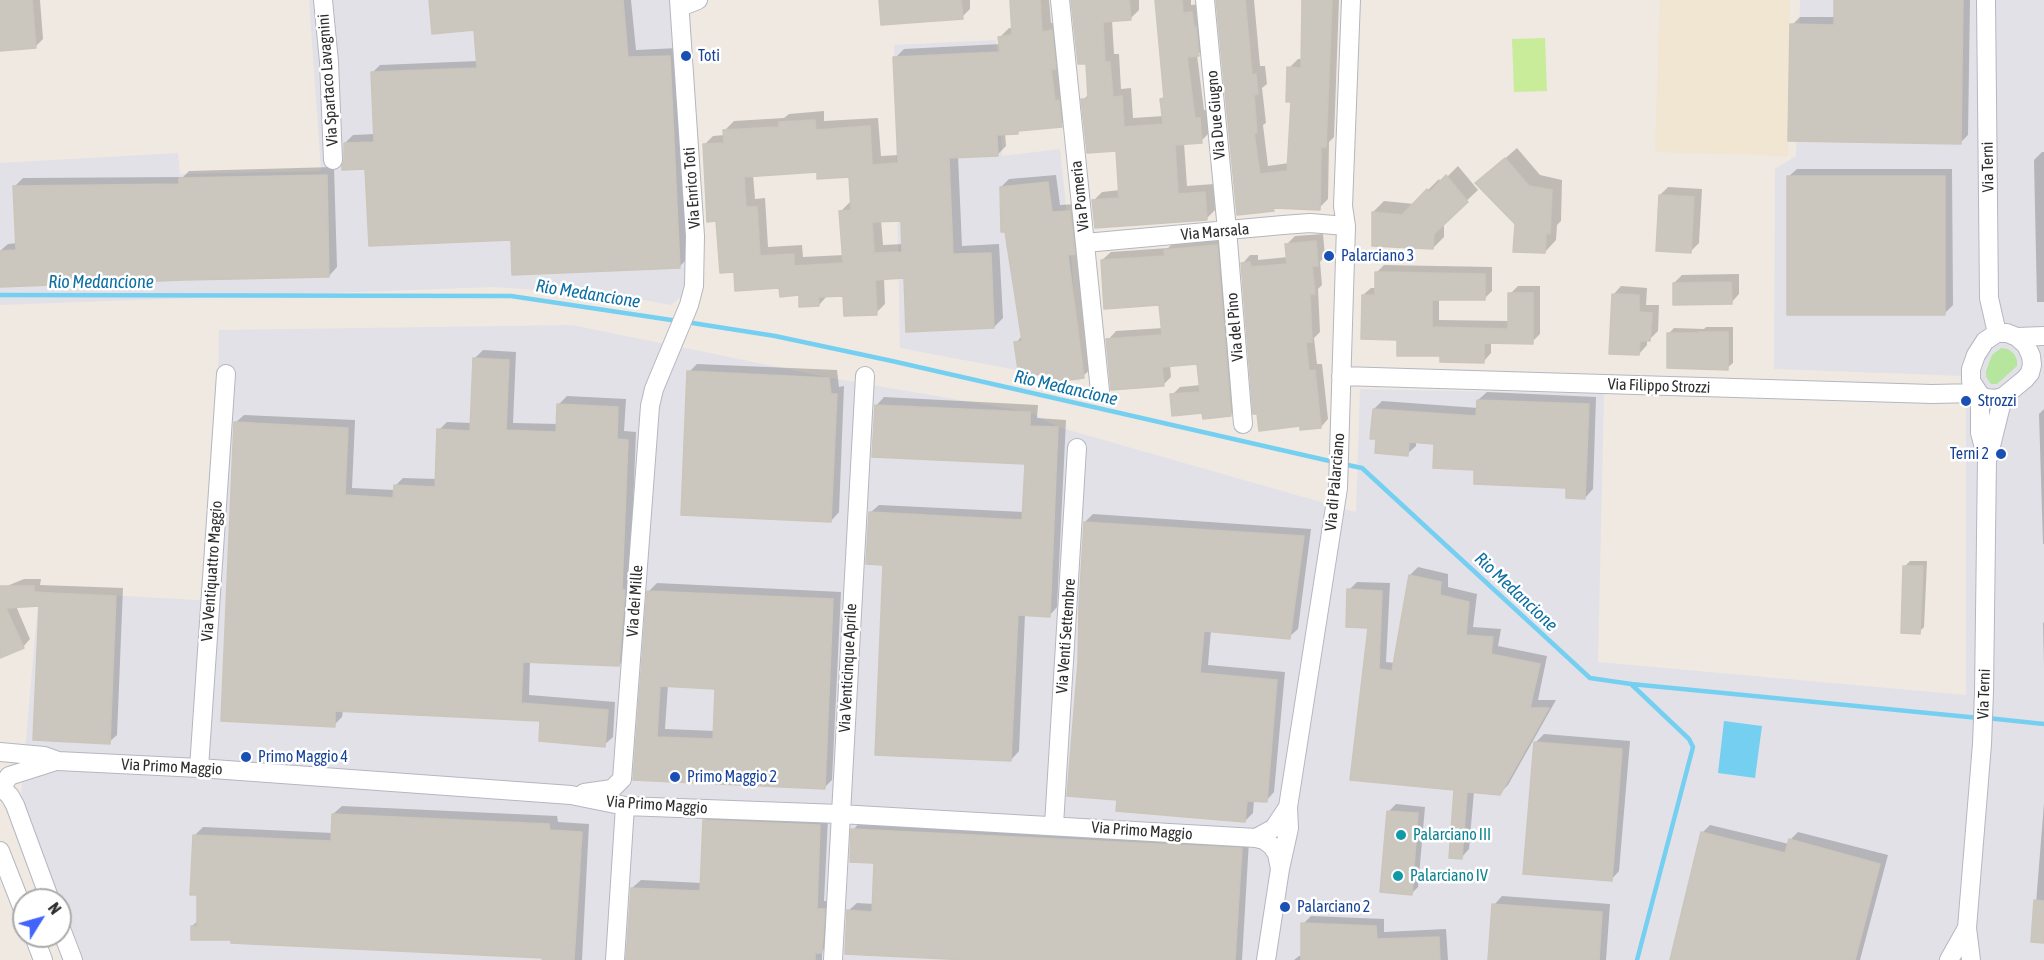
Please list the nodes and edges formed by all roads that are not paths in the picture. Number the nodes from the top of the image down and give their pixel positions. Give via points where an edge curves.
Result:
1 (323, 0) edge
2 (698, 0) edge
3 (1060, 0) edge
4 (1205, 0) edge
5 (1351, 0) edge
6 (1986, 0) edge
7 (679, 3) edge
8 (333, 160) dead end
9 (1346, 226) junction
10 (1227, 231) junction
11 (1085, 243) junction
12 (1997, 333) junction
13 (2044, 336) edge
14 (2017, 337) junction
15 (2038, 362) edge
16 (662, 369) joint
17 (226, 374) dead end
18 (865, 376) dead end
19 (1341, 376) junction
20 (1100, 391) dead end
21 (1979, 394) junction
22 (2003, 397) junction
23 (1243, 424) dead end
24 (1077, 448) dead end
25 (1987, 459) junction
26 (0, 752) edge
27 (58, 761) junction
28 (199, 768) junction
29 (0, 788) edge
30 (571, 795) junction
31 (625, 806) junction
32 (1288, 807) junction
33 (840, 814) junction
34 (1054, 825) junction
35 (1256, 838) junction
36 (0, 851) edge
37 (1280, 869) junction
38 (15, 888) edge
39 (46, 888) edge
40 (1967, 928) junction
41 (615, 960) edge
42 (832, 960) edge
43 (1266, 960) edge
44 (1949, 960) edge
45 (1971, 960) edge

1 - 8 street, Via Spartaco Lavagnini
2 - 7 street
3 - 11 street, Via Pomeria
4 - 10 street, Via Due Giugno
5 - 9 street, Via di Palarciano via 1343,206
6 - 12 street, Via Terni via 1989,298
7 - 16 street, Via Enrico Toti via 696,258 689,305
9 - 10 street, Via Marsala via 1310,223
9 - 19 street, Via di Palarciano
10 - 11 street, Via Marsala
10 - 23 street, Via del Pino
11 - 20 street, Via Pomeria
12 - 14 street
12 - 21 street via 1984,341 1971,369 1971,381
13 - 14 street
14 - 15 street
15 - 22 street
16 - 30 street, Via dei Mille via 650,406 622,779 612,789
17 - 28 street, Via Ventiquattro Maggio
18 - 33 street, Via Venticinque Aprile
19 - 21 street, Via Filippo Strozzi
19 - 32 street, Via di Palarciano via 1338,488
21 - 22 street via 1986,398
21 - 25 street, Via Terni via 1980,433
22 - 25 street, Via Terni
24 - 34 street, Via Venti Settembre
25 - 40 street, Via Terni via 1982,744
26 - 27 street, Via Primo Maggio
27 - 28 street, Via Primo Maggio
27 - 29 street, Via Primo Maggio via 9,776
28 - 30 street, Via Primo Maggio
29 - 39 street via 15,805
30 - 31 street, Via Primo Maggio
31 - 33 street, Via Primo Maggio
31 - 41 street
32 - 35 street via 1275,828
32 - 37 street, Via di Palarciano via 1289,828
33 - 34 street, Via Primo Maggio
33 - 42 street, Via Venticinque Aprile
34 - 35 street, Via Primo Maggio
35 - 37 street via 1272,846
36 - 38 street
37 - 43 street, Via di Palarciano
40 - 44 street, Via Terni
40 - 45 street, Via Terni

